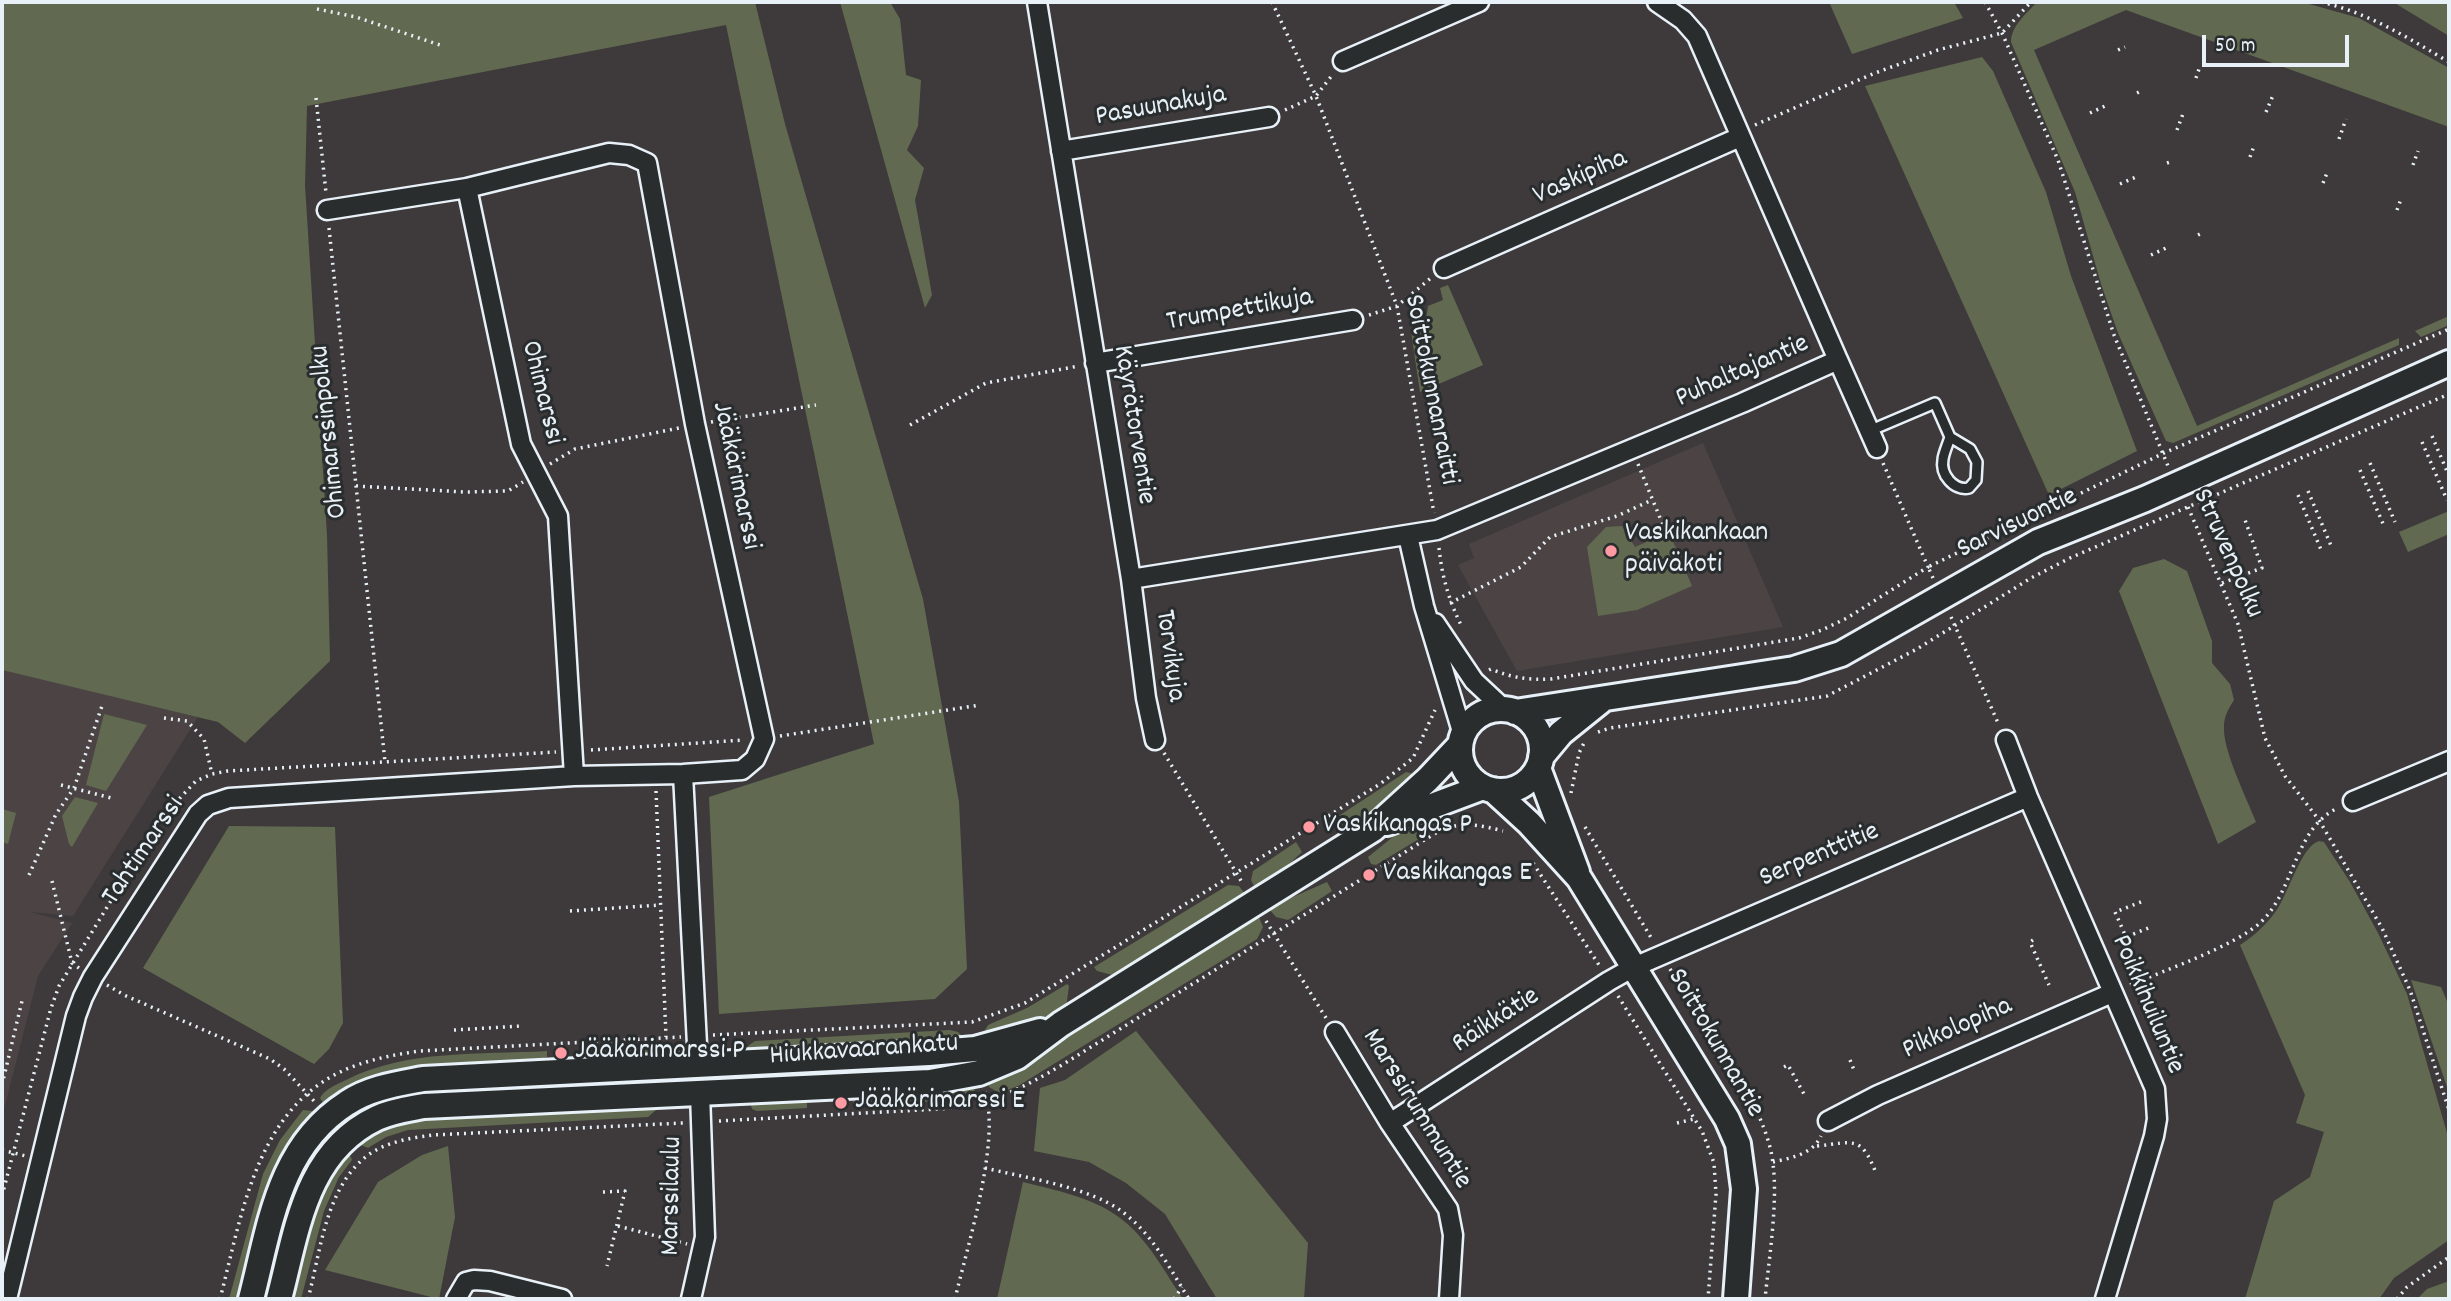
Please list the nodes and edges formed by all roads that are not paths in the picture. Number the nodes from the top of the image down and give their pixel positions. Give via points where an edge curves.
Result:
1 (1038, 2) edge
2 (1479, 2) edge
3 (1657, 2) edge
4 (1343, 61) road end
5 (1269, 117) road end
6 (1740, 137) junction
7 (1061, 151) junction
8 (467, 188) junction
9 (327, 210) road end
10 (1444, 268) road end
11 (1353, 320) road end
12 (1838, 360) junction
13 (1095, 363) junction
14 (2449, 363) edge
15 (1869, 431) junction
16 (1950, 437) junction
17 (1877, 448) road end
18 (1408, 536) junction
19 (1131, 579) junction
20 (1424, 606) junction
21 (1603, 700) junction
22 (1509, 711) junction
23 (1155, 740) road end
24 (1462, 740) junction
25 (2006, 740) dead end
26 (2449, 761) edge
27 (1540, 762) junction
28 (683, 774) junction
29 (574, 776) junction
30 (1488, 789) junction
31 (2028, 797) junction
32 (2353, 801) road end
33 (1373, 829) junction
34 (1579, 878) junction
35 (1634, 967) junction
36 (2112, 993) junction
37 (1060, 1024) junction
38 (1335, 1032) road end
39 (698, 1064) junction
40 (700, 1093) junction
41 (1828, 1121) road end
42 (1390, 1123) junction
43 (7, 1299) edge
44 (251, 1299) edge
45 (279, 1299) edge
46 (456, 1299) edge
47 (562, 1299) edge
48 (691, 1299) edge
49 (1448, 1299) edge
50 (1736, 1299) edge
51 (2105, 1299) edge

1 - 7 street, Käyrätorventie
2 - 4 street
3 - 6 street, Puhaltajantie via 1697,37
5 - 7 street, Pasuunakuja
6 - 10 street, Vaskipiha
6 - 12 street, Puhaltajantie
7 - 13 street, Käyrätorventie
8 - 9 street, Jääkärimarssi
8 - 28 street, Jääkärimarssi via 609,153 647,163 695,424 764,739 755,759 742,770
8 - 29 street, Ohimarssi via 521,444 558,516
11 - 13 street, Trumpettikuja
12 - 15 street
12 - 18 street, Puhaltajantie via 1437,530
13 - 19 street, Käyrätorventie
14 - 21 street, Sarvisuontie via 2038,542 1841,654 1794,669
15 - 16 lane via 1934,403
15 - 17 street
16 - 16 lane via 1942,463 1949,483 1961,490 1969,488 1976,480 1977,462 1970,449
18 - 19 street
18 - 20 street
19 - 23 street, Torvikuja
20 - 22 street via 1474,681
20 - 24 street
21 - 22 street, Sarvisuontie
21 - 27 street, Sarvisuontie via 1561,733
22 - 24 street via 1482,714
22 - 27 street via 1539,734
24 - 30 street via 1460,755 1467,773
24 - 33 street, Hiukkavaarankatu via 1428,779
25 - 31 street, Poikkihuiluntie
26 - 32 street
27 - 30 street via 1523,785 1503,791
27 - 34 street, Soittokunnantie
28 - 29 street, Tahtimarssi
28 - 39 street
29 - 43 street, Tahtimarssi via 229,798 217,800 198,814 93,977 76,1016
30 - 33 street, Hiukkavaarankatu
30 - 34 street, Soittokunnantie via 1529,823
31 - 35 street, Serpenttitie
31 - 36 street, Poikkihuiluntie
33 - 37 street, Hiukkavaarankatu
34 - 35 street, Soittokunnantie
35 - 42 street, Räikkätie
35 - 50 street, Soittokunnantie via 1738,1144 1745,1189
36 - 41 street, Pikkolopiha via 1878,1094
36 - 51 street, Poikkihuiluntie via 2152,1078 2157,1119
37 - 39 street, Hiukkavaarankatu via 975,1049
37 - 40 street, Hiukkavaarankatu via 1017,1057 979,1073 930,1082
38 - 42 street, Marssirummuntie
39 - 40 street
39 - 44 street, Hiukkavaarankatu via 423,1079 389,1085 347,1103 308,1137 289,1165
40 - 45 street, Hiukkavaarankatu via 424,1106 377,1118 346,1138 327,1157 313,1181
40 - 48 street, Marssilaulu via 705,1237
42 - 49 street, Marssirummuntie via 1448,1209 1453,1235
46 - 47 street via 466,1282 481,1280

